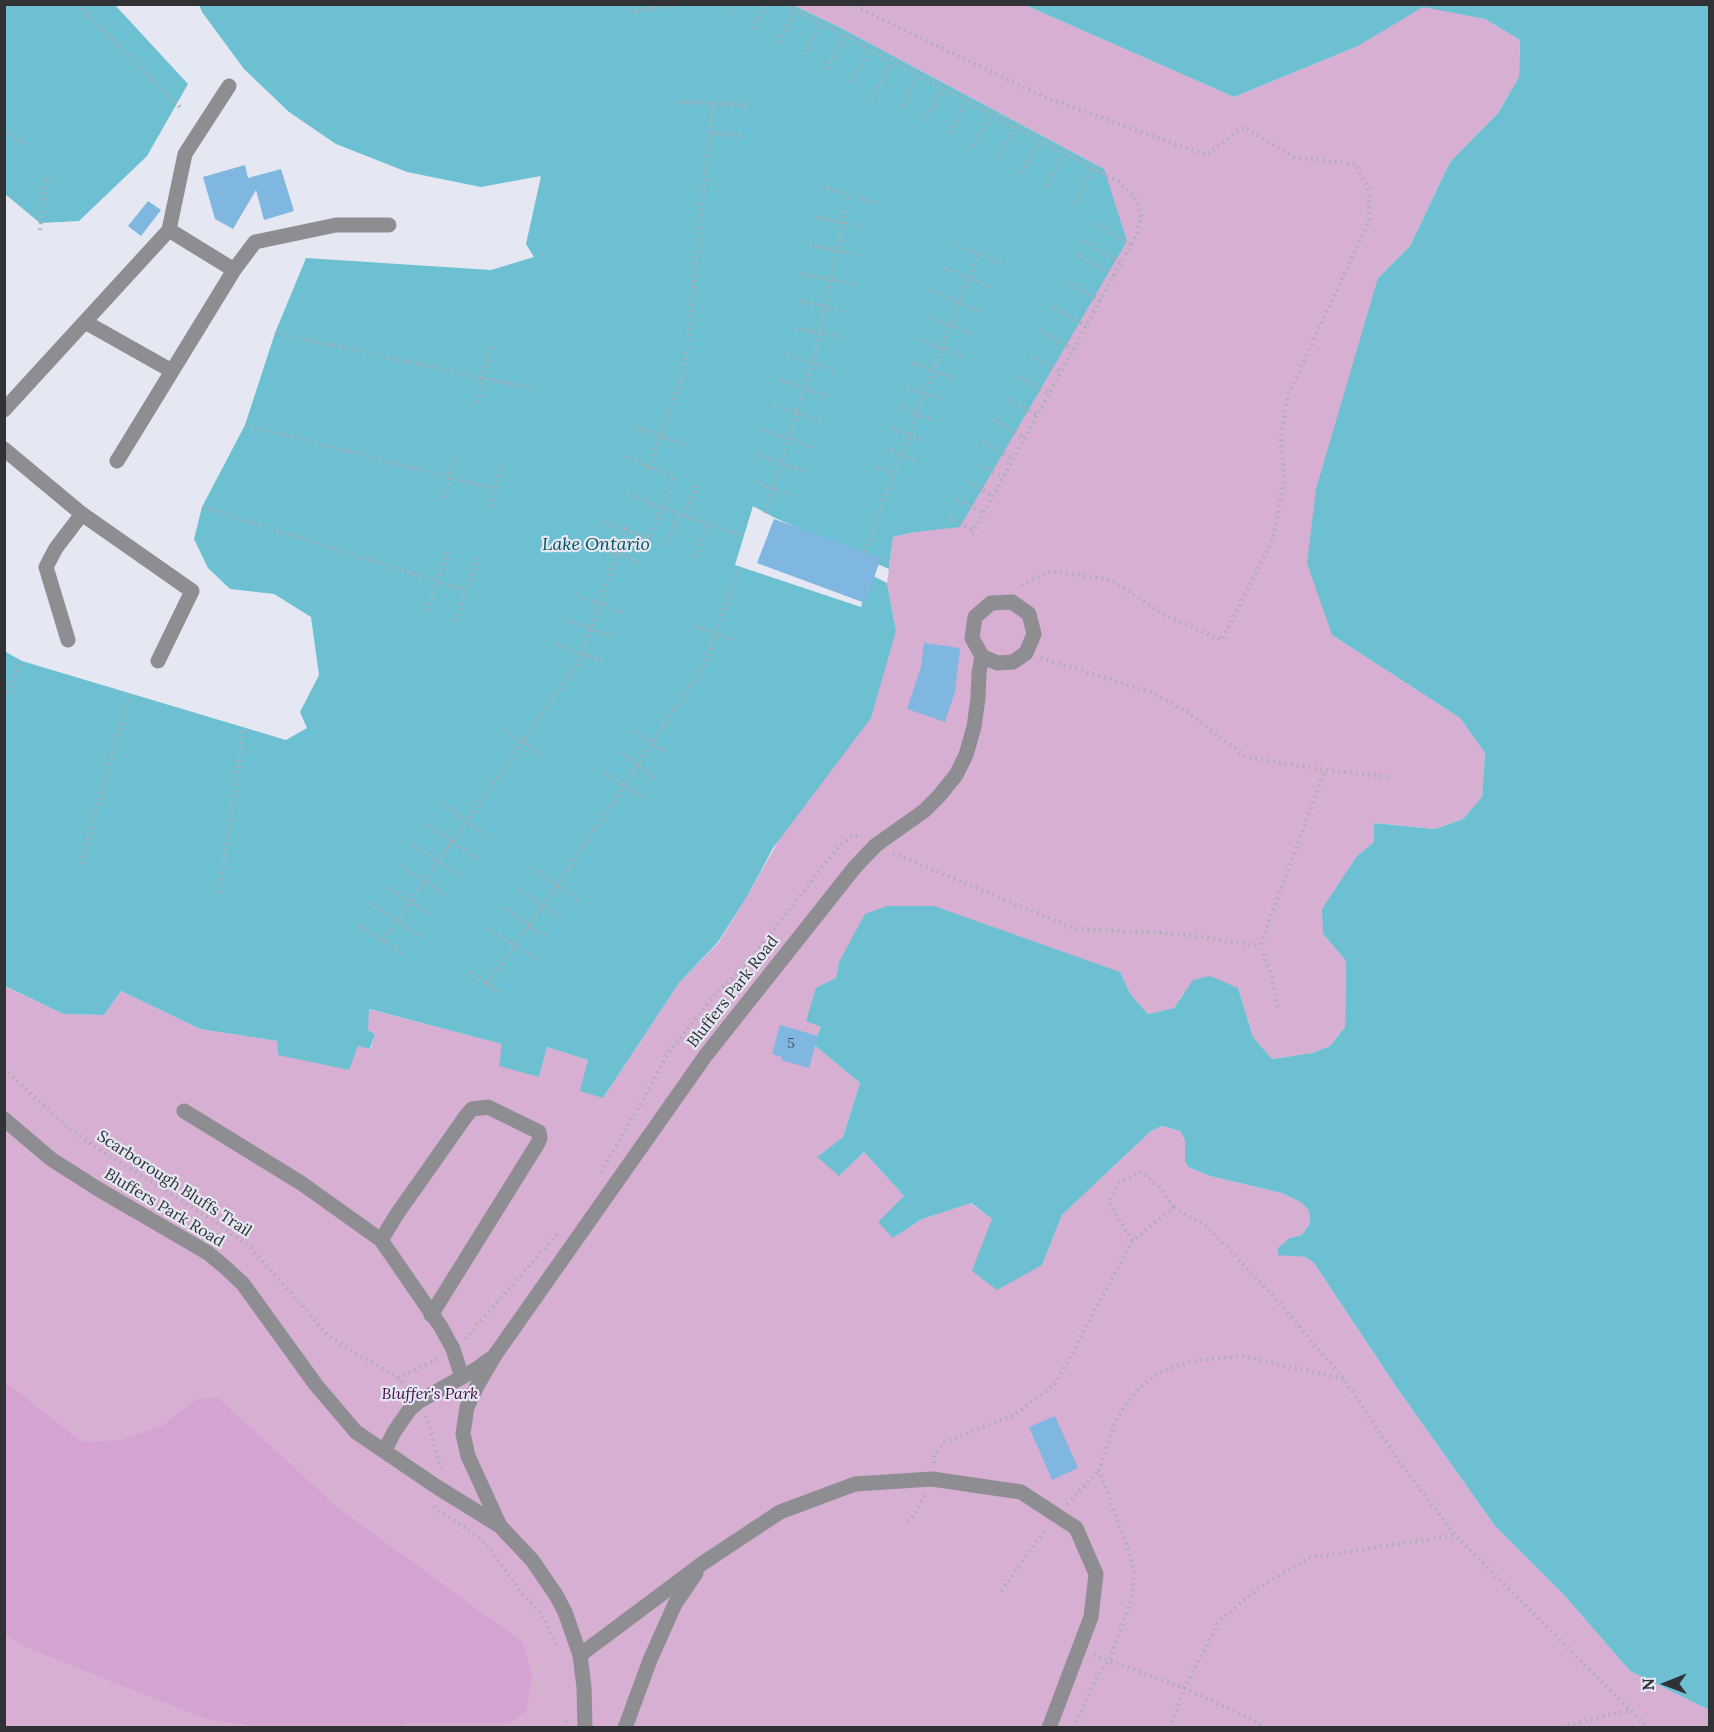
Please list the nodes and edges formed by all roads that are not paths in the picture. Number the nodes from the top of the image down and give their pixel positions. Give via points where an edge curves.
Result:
1 (229, 86) dead end
2 (389, 225) dead end
3 (169, 230) junction
4 (234, 270) junction
5 (85, 322) junction
6 (172, 371) junction
7 (4, 410) edge
8 (4, 449) edge
9 (117, 461) dead end
10 (82, 514) junction
11 (68, 640) dead end
12 (982, 656) junction
13 (158, 661) dead end
14 (184, 1111) dead end
15 (4, 1119) edge
16 (381, 1240) junction
17 (431, 1315) junction
18 (495, 1355) junction
19 (462, 1377) junction
20 (385, 1450) junction
21 (500, 1526) junction
22 (703, 1563) junction
23 (580, 1655) junction
24 (585, 1728) edge
25 (625, 1728) edge
26 (1048, 1728) edge

1 - 3 street via 185,154
2 - 4 street via 336,225 255,242
3 - 4 street
3 - 5 street
4 - 6 street
5 - 6 street
5 - 7 street
6 - 9 street
8 - 10 street
10 - 11 street via 46,567
10 - 13 street via 192,591
12 - 12 street, Bluffers Park Road via 997,663 1013,662 1026,653 1034,634 1029,614 1012,602 991,603 975,617 972,638
12 - 18 street, Bluffers Park Road via 974,727 956,775 924,811 876,845 855,867 706,1055
14 - 16 street via 301,1183
15 - 20 street, Bluffers Park Road via 51,1159 208,1253 226,1268 243,1284 336,1410 357,1432
16 - 17 street
16 - 17 street via 472,1109 488,1107 539,1132 538,1143
17 - 19 street via 453,1349
18 - 19 street, Bluffers Park Road
18 - 21 street, Bluffers Park Road via 467,1407 463,1434 468,1456
19 - 20 street, Bluffers Park Road via 410,1409
20 - 21 street, Bluffers Park Road
21 - 23 street, Bluffers Park Road via 532,1560 559,1601
22 - 23 street
22 - 25 street via 675,1604
22 - 26 street via 780,1512 855,1484 932,1479 1021,1492 1076,1528 1096,1574 1091,1617
23 - 24 street, Bluffers Park Road

